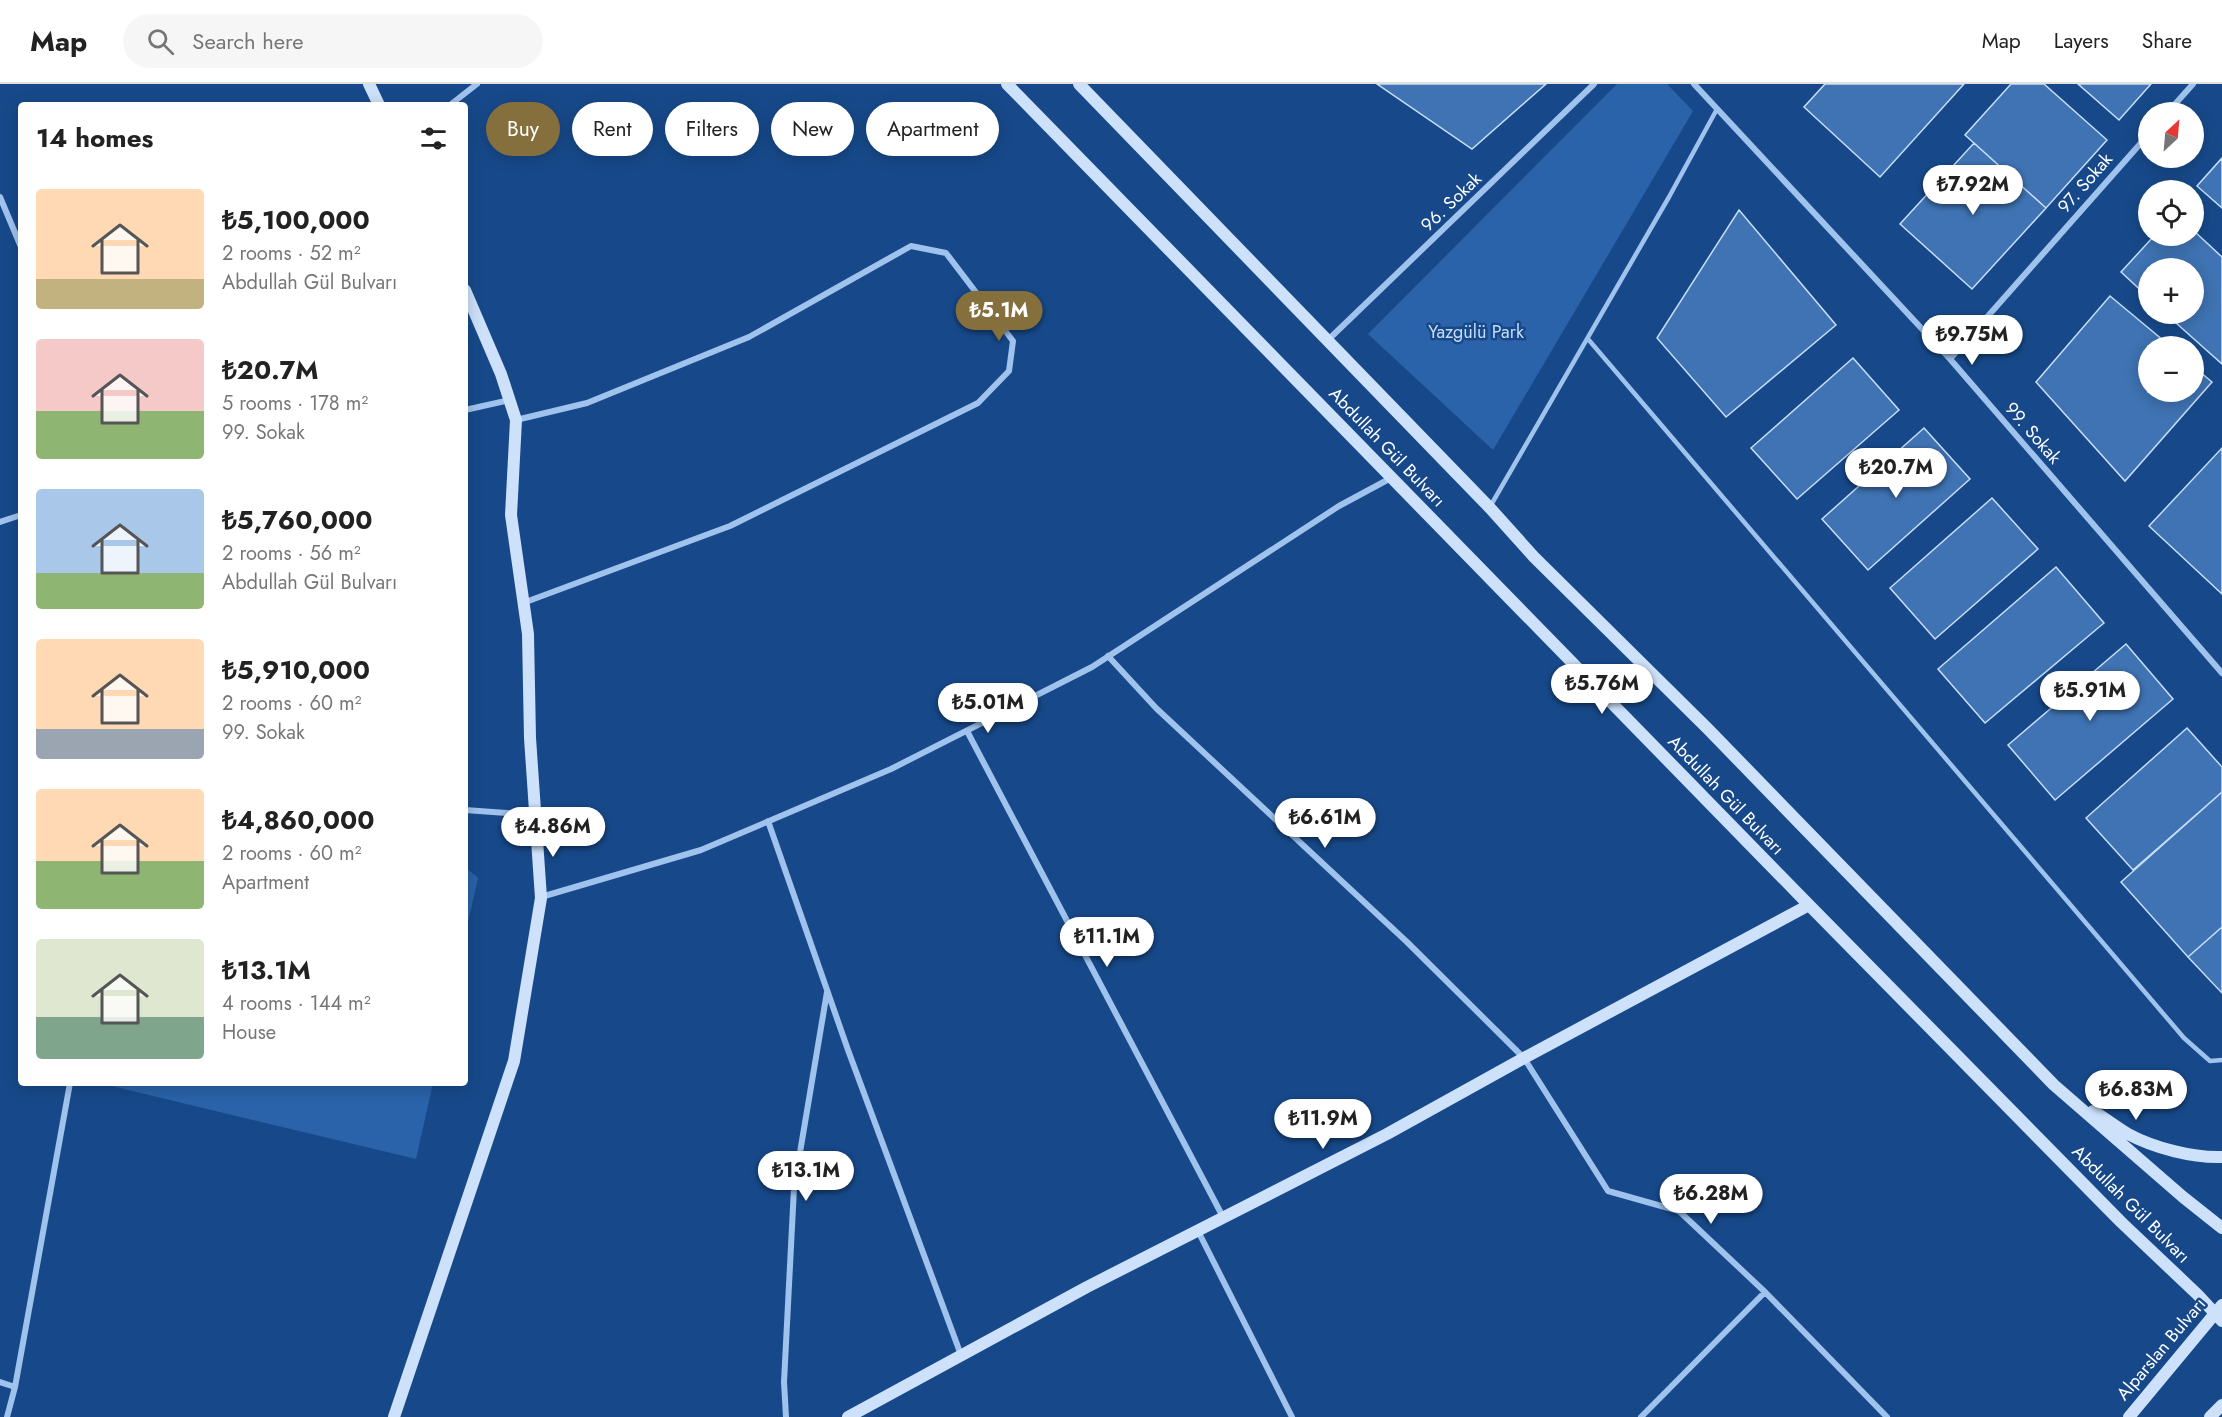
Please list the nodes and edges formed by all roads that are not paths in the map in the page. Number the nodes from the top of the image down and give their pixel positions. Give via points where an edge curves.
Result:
1 (369, 84) edge
2 (477, 84) edge
3 (1007, 84) edge
4 (1079, 84) edge
5 (1594, 84) edge
6 (1694, 84) edge
7 (2193, 84) edge
8 (378, 102) edge
9 (454, 102) edge
10 (2177, 102) edge
11 (1718, 108) junction
12 (2138, 146) edge
13 (0, 197) edge
14 (18, 240) edge
15 (468, 297) edge
16 (1588, 339) junction
17 (1328, 341) junction
18 (1950, 359) junction
19 (510, 400) junction
20 (468, 409) edge
21 (516, 420) junction
22 (1392, 477) junction
23 (1490, 508) junction
24 (18, 516) edge
25 (0, 522) edge
26 (524, 603) junction
27 (1108, 656) junction
28 (2221, 670) edge
29 (968, 731) junction
30 (468, 810) edge
31 (535, 815) junction
32 (768, 821) junction
33 (541, 897) junction
34 (1809, 905) junction
35 (827, 989) junction
36 (1524, 1058) junction
37 (2222, 1060) edge
38 (2054, 1085) junction
39 (69, 1086) edge
40 (2222, 1158) edge
41 (1223, 1218) junction
42 (2222, 1228) edge
43 (1198, 1231) junction
44 (1764, 1292) junction
45 (2220, 1313) edge
46 (962, 1355) junction
47 (0, 1383) edge
48 (15, 1388) junction
49 (2222, 1405) edge
50 (7, 1417) edge
51 (394, 1417) edge
52 (786, 1417) edge
53 (848, 1417) edge
54 (1292, 1417) edge
55 (1641, 1417) edge
56 (1887, 1417) edge
57 (2128, 1417) edge
58 (2210, 1417) edge

1 - 8 main road
2 - 9 street
3 - 22 main road, Abdullah Gül Bulvarı
4 - 17 main road, Abdullah Gül Bulvarı
5 - 17 street, 96. Sokak
6 - 11 street, 99. Sokak
7 - 10 street
11 - 16 lane
11 - 18 street, 99. Sokak
12 - 18 street, 97. Sokak
13 - 14 street
15 - 19 main road
16 - 23 lane
16 - 37 lane via 2184,1038 2210,1061
17 - 23 main road, Abdullah Gül Bulvarı
18 - 28 street, 99. Sokak
19 - 20 street
19 - 21 main road
21 - 26 main road via 512,515
21 - 26 street via 587,403 749,337 911,246 946,253 1013,340 1009,371 978,404 730,526
22 - 27 street via 1339,506
22 - 34 main road, Abdullah Gül Bulvarı
23 - 38 main road, Abdullah Gül Bulvarı
24 - 25 street
26 - 31 main road
27 - 29 street
27 - 36 street via 1156,708 1407,942
29 - 32 street via 891,770
29 - 41 street
30 - 31 street
31 - 33 main road
32 - 33 street via 701,850
32 - 35 street
33 - 51 main road via 514,1061
34 - 36 main road
34 - 45 main road, Abdullah Gül Bulvarı via 2121,1222
35 - 46 street
35 - 52 street via 794,1188 784,1382
36 - 41 main road
36 - 44 street via 1608,1191 1679,1211
38 - 40 main road via 2129,1135 2180,1153
38 - 42 main road, Abdullah Gül Bulvarı
39 - 48 street
41 - 43 main road
43 - 46 main road
43 - 54 street
44 - 55 street
44 - 56 street
45 - 57 main road, Alparslan Bulvarı
46 - 53 main road
47 - 48 street
48 - 50 street
49 - 58 main road

